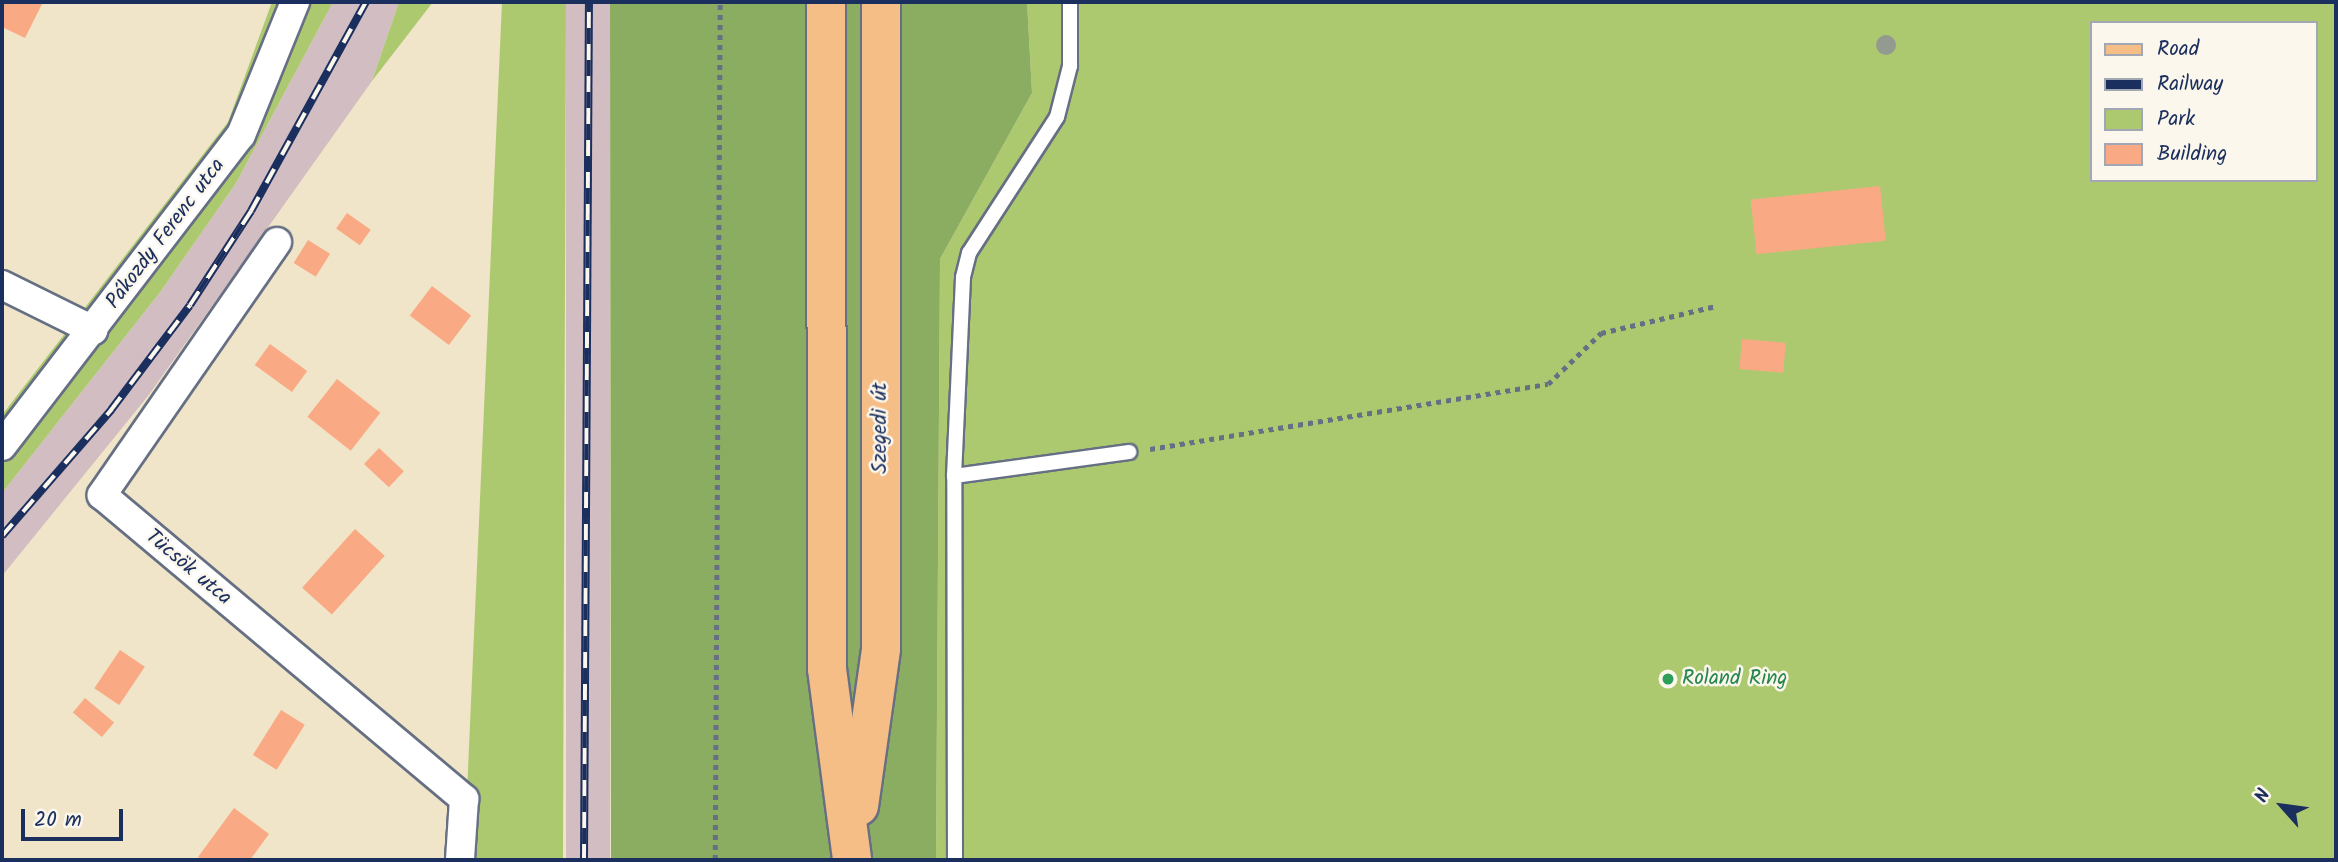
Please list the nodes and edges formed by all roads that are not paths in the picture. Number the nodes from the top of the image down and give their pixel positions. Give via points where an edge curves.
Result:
1 (295, 2) edge
2 (825, 2) edge
3 (881, 2) edge
4 (1070, 2) edge
5 (277, 242) dead end
6 (2, 285) edge
7 (93, 330) junction
8 (2, 446) edge
9 (1129, 453) road end
10 (954, 475) junction
11 (852, 857) edge
12 (460, 860) edge
13 (955, 860) edge

1 - 7 street, Pákozdy Ferenc utca via 241,135
2 - 11 main road, Szegedi út via 827,669
3 - 11 main road, Szegedi út via 881,649
4 - 10 lane via 1070,66 1058,117 969,253 962,277
5 - 12 street, Tücsök utca via 102,495 464,799
6 - 7 street
7 - 8 street, Pákozdy Ferenc utca
9 - 10 lane
10 - 13 lane

